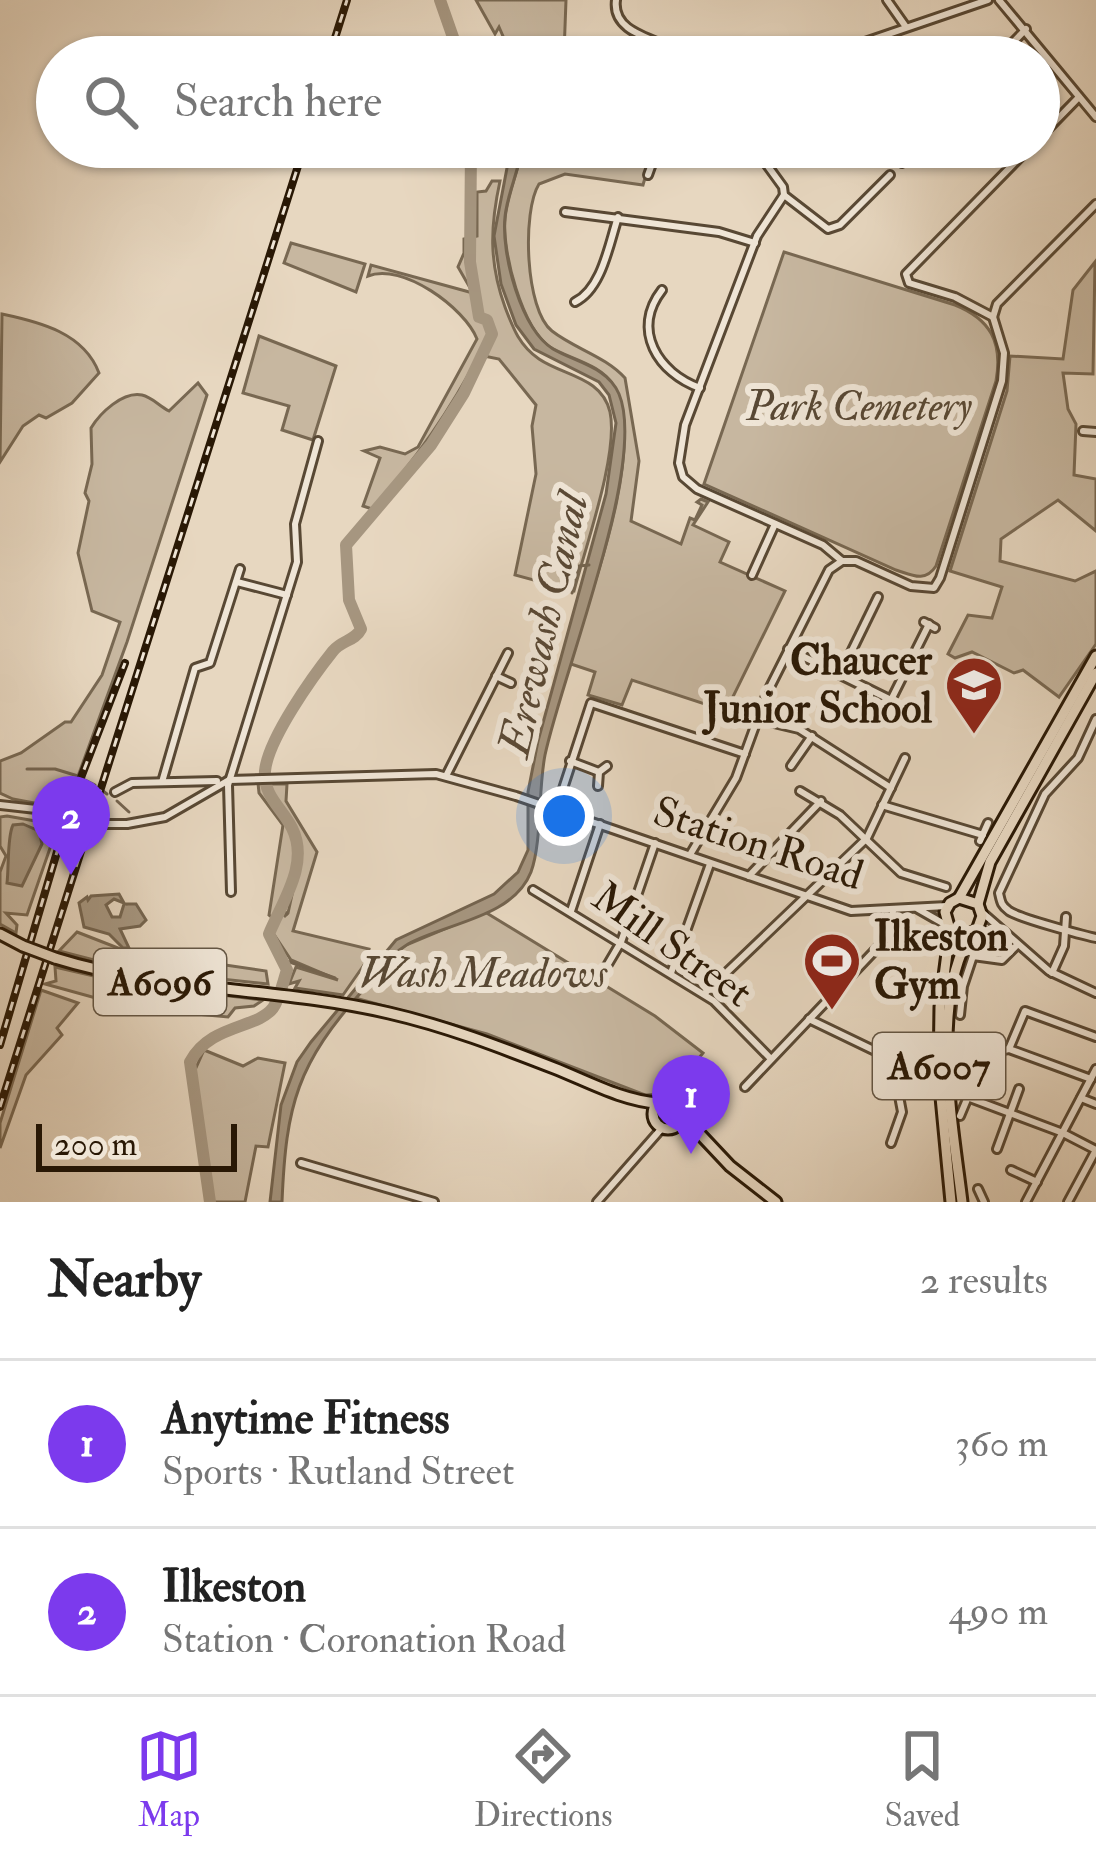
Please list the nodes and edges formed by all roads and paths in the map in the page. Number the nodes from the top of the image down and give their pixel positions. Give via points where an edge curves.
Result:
1 (616, 0) edge
2 (887, 0) edge
3 (988, 0) edge
4 (1000, 0) edge
5 (906, 27) junction
6 (1026, 29) junction
7 (649, 36) edge
8 (880, 36) edge
9 (1019, 36) edge
10 (1031, 36) edge
11 (1060, 73) edge
12 (1079, 98) junction
13 (1060, 117) edge
14 (1096, 117) edge
15 (651, 168) edge
16 (769, 168) edge
17 (1009, 168) edge
18 (648, 175) dead end
19 (890, 175) dead end
20 (881, 184) junction
21 (888, 191) dead end
22 (784, 196) junction
23 (1096, 204) edge
24 (565, 212) dead end
25 (618, 217) junction
26 (754, 243) junction
27 (662, 290) dead end
28 (575, 302) dead end
29 (993, 317) junction
30 (700, 388) junction
31 (1083, 430) dead end
32 (1096, 432) edge
33 (318, 441) dead end
34 (775, 524) junction
35 (842, 561) junction
36 (241, 569) dead end
37 (752, 575) dead end
38 (237, 582) junction
39 (287, 596) junction
40 (878, 597) dead end
41 (930, 625) dead end
42 (788, 650) junction
43 (508, 653) dead end
44 (1096, 656) edge
45 (1096, 674) edge
46 (840, 675) junction
47 (496, 676) junction
48 (511, 683) dead end
49 (891, 700) junction
50 (884, 714) dead end
51 (757, 719) junction
52 (1096, 719) edge
53 (812, 736) junction
54 (745, 754) junction
55 (905, 758) dead end
56 (570, 761) junction
57 (607, 766) dead end
58 (790, 766) dead end
59 (599, 772) junction
60 (446, 776) junction
61 (225, 781) junction
62 (162, 782) junction
63 (598, 786) dead end
64 (891, 788) junction
65 (800, 790) dead end
66 (115, 792) dead end
67 (821, 801) junction
68 (0, 805) edge
69 (883, 805) junction
70 (556, 810) junction
71 (988, 823) dead end
72 (600, 824) junction
73 (867, 838) junction
74 (655, 843) junction
75 (690, 855) junction
76 (710, 863) junction
77 (748, 877) junction
78 (946, 887) dead end
79 (533, 890) dead end
80 (231, 892) dead end
81 (807, 897) junction
82 (959, 898) junction
83 (947, 906) junction
84 (917, 908) junction
85 (980, 908) junction
86 (892, 910) junction
87 (571, 911) junction
88 (1066, 917) dead end
89 (892, 926) junction
90 (948, 927) junction
91 (974, 932) junction
92 (1066, 932) junction
93 (0, 934) edge
94 (1006, 937) junction
95 (1096, 938) edge
96 (940, 941) dead end
97 (621, 942) junction
98 (1017, 945) junction
99 (670, 973) junction
100 (1052, 973) junction
101 (598, 981) dead end
102 (1096, 993) edge
103 (704, 994) junction
104 (960, 1015) dead end
105 (808, 1019) junction
106 (1096, 1037) edge
107 (904, 1040) dead end
108 (1009, 1049) junction
109 (960, 1051) dead end
110 (986, 1054) junction
111 (771, 1059) junction
112 (892, 1059) junction
113 (1096, 1070) edge
114 (1091, 1079) junction
115 (745, 1087) dead end
116 (1019, 1088) dead end
117 (967, 1096) junction
118 (1081, 1097) junction
119 (628, 1098) junction
120 (658, 1103) junction
121 (1096, 1104) edge
122 (1010, 1112) junction
123 (683, 1116) junction
124 (960, 1116) dead end
125 (653, 1117) junction
126 (677, 1127) junction
127 (662, 1128) junction
128 (1063, 1133) junction
129 (701, 1139) junction
130 (891, 1143) dead end
131 (997, 1149) dead end
132 (1096, 1150) edge
133 (301, 1163) dead end
134 (1011, 1170) dead end
135 (1037, 1182) junction
136 (978, 1190) dead end
137 (434, 1202) edge
138 (597, 1202) edge
139 (776, 1202) edge
140 (951, 1202) edge
141 (962, 1202) edge
142 (984, 1202) edge
143 (1026, 1202) edge
144 (1068, 1202) edge

1 - 7 street via 621,24
2 - 5 street
3 - 5 street
4 - 6 street
5 - 8 street
6 - 9 street
6 - 10 street
11 - 12 street
12 - 13 street
12 - 14 street
15 - 18 street
16 - 22 street
17 - 29 street via 906,274
19 - 20 street
20 - 21 street
20 - 22 street via 832,229
22 - 26 street
23 - 29 street
24 - 25 street
25 - 26 street
25 - 28 street via 597,276
26 - 30 street
27 - 30 street via 649,321 652,346 668,371
29 - 35 street via 1002,381 937,585 911,586
30 - 34 street via 682,434 683,477
31 - 32 street
33 - 39 street via 296,518 297,562
34 - 35 street
34 - 37 street
35 - 42 street via 829,570
36 - 38 street
38 - 39 street
38 - 62 street via 210,663 197,665
39 - 61 street
40 - 46 street
41 - 49 street
42 - 46 street
42 - 51 street
43 - 47 street
44 - 82 main road
45 - 85 main road via 990,862
46 - 49 street
47 - 48 street
47 - 60 street
49 - 50 street
51 - 53 street
51 - 54 street
52 - 92 street via 1078,758 1045,794 999,890 1008,910
53 - 58 street
53 - 64 street
54 - 56 street via 589,704
54 - 75 street
55 - 64 street
56 - 59 street
56 - 70 street
57 - 59 street
59 - 63 street
60 - 61 street, Station Road
60 - 70 street, Station Road
61 - 62 street, Station Road
61 - 68 street, bridge via 165,818 127,824
61 - 80 street
62 - 66 street, Station Road
64 - 69 street
65 - 67 street
67 - 73 street
67 - 77 street
69 - 71 street via 982,838
69 - 73 street
70 - 72 street, Station Road
72 - 74 street, Station Road
72 - 87 street
73 - 78 street via 898,871
73 - 81 street
74 - 75 street, Station Road
74 - 97 street
75 - 76 street, Station Road
76 - 77 street, Station Road
76 - 99 street
77 - 81 street, Station Road
79 - 87 street, Mill Street
81 - 86 street, Station Road via 851,911
81 - 103 street
82 - 83 main road
82 - 85 main road
83 - 84 street, Station Road
83 - 90 main road
84 - 86 street, Station Road
84 - 90 street, Station Road
85 - 91 main road
85 - 94 street
86 - 89 street
87 - 97 street, Mill Street
88 - 92 street
89 - 96 street, Station Road
89 - 105 street
90 - 91 main road
90 - 140 main road, A6007 via 938,1048
91 - 94 street
91 - 141 main road, A6007 via 959,958 950,1018
92 - 95 street
92 - 100 street
93 - 119 main road, A6096, bridge via 55,958 151,981 365,1007 484,1041
94 - 98 street
97 - 99 street, Mill Street
97 - 101 street
98 - 100 street
98 - 104 street via 1002,960 976,954
99 - 103 street, Mill Street
100 - 102 street
103 - 111 street, Mill Street
105 - 111 street
105 - 112 street
106 - 108 street via 1023,1012
107 - 112 street
108 - 110 street
108 - 114 street
109 - 110 street
110 - 117 street
111 - 115 street
112 - 130 street via 902,1112
113 - 114 street
114 - 118 street
116 - 122 street
117 - 122 street
117 - 124 street
118 - 121 street
118 - 128 street
119 - 120 main road, A6096
119 - 125 main road, A6096
120 - 123 main road, A6096 via 672,1100
120 - 125 main road
122 - 128 street
122 - 131 street
123 - 126 main road
123 - 129 main road, A6096
125 - 127 main road, A6096
126 - 127 main road
126 - 129 main road, A6096
127 - 138 street
128 - 132 street
128 - 135 street
129 - 139 main road, A6096
132 - 144 street
133 - 137 street
134 - 135 street
135 - 143 street
136 - 142 street

